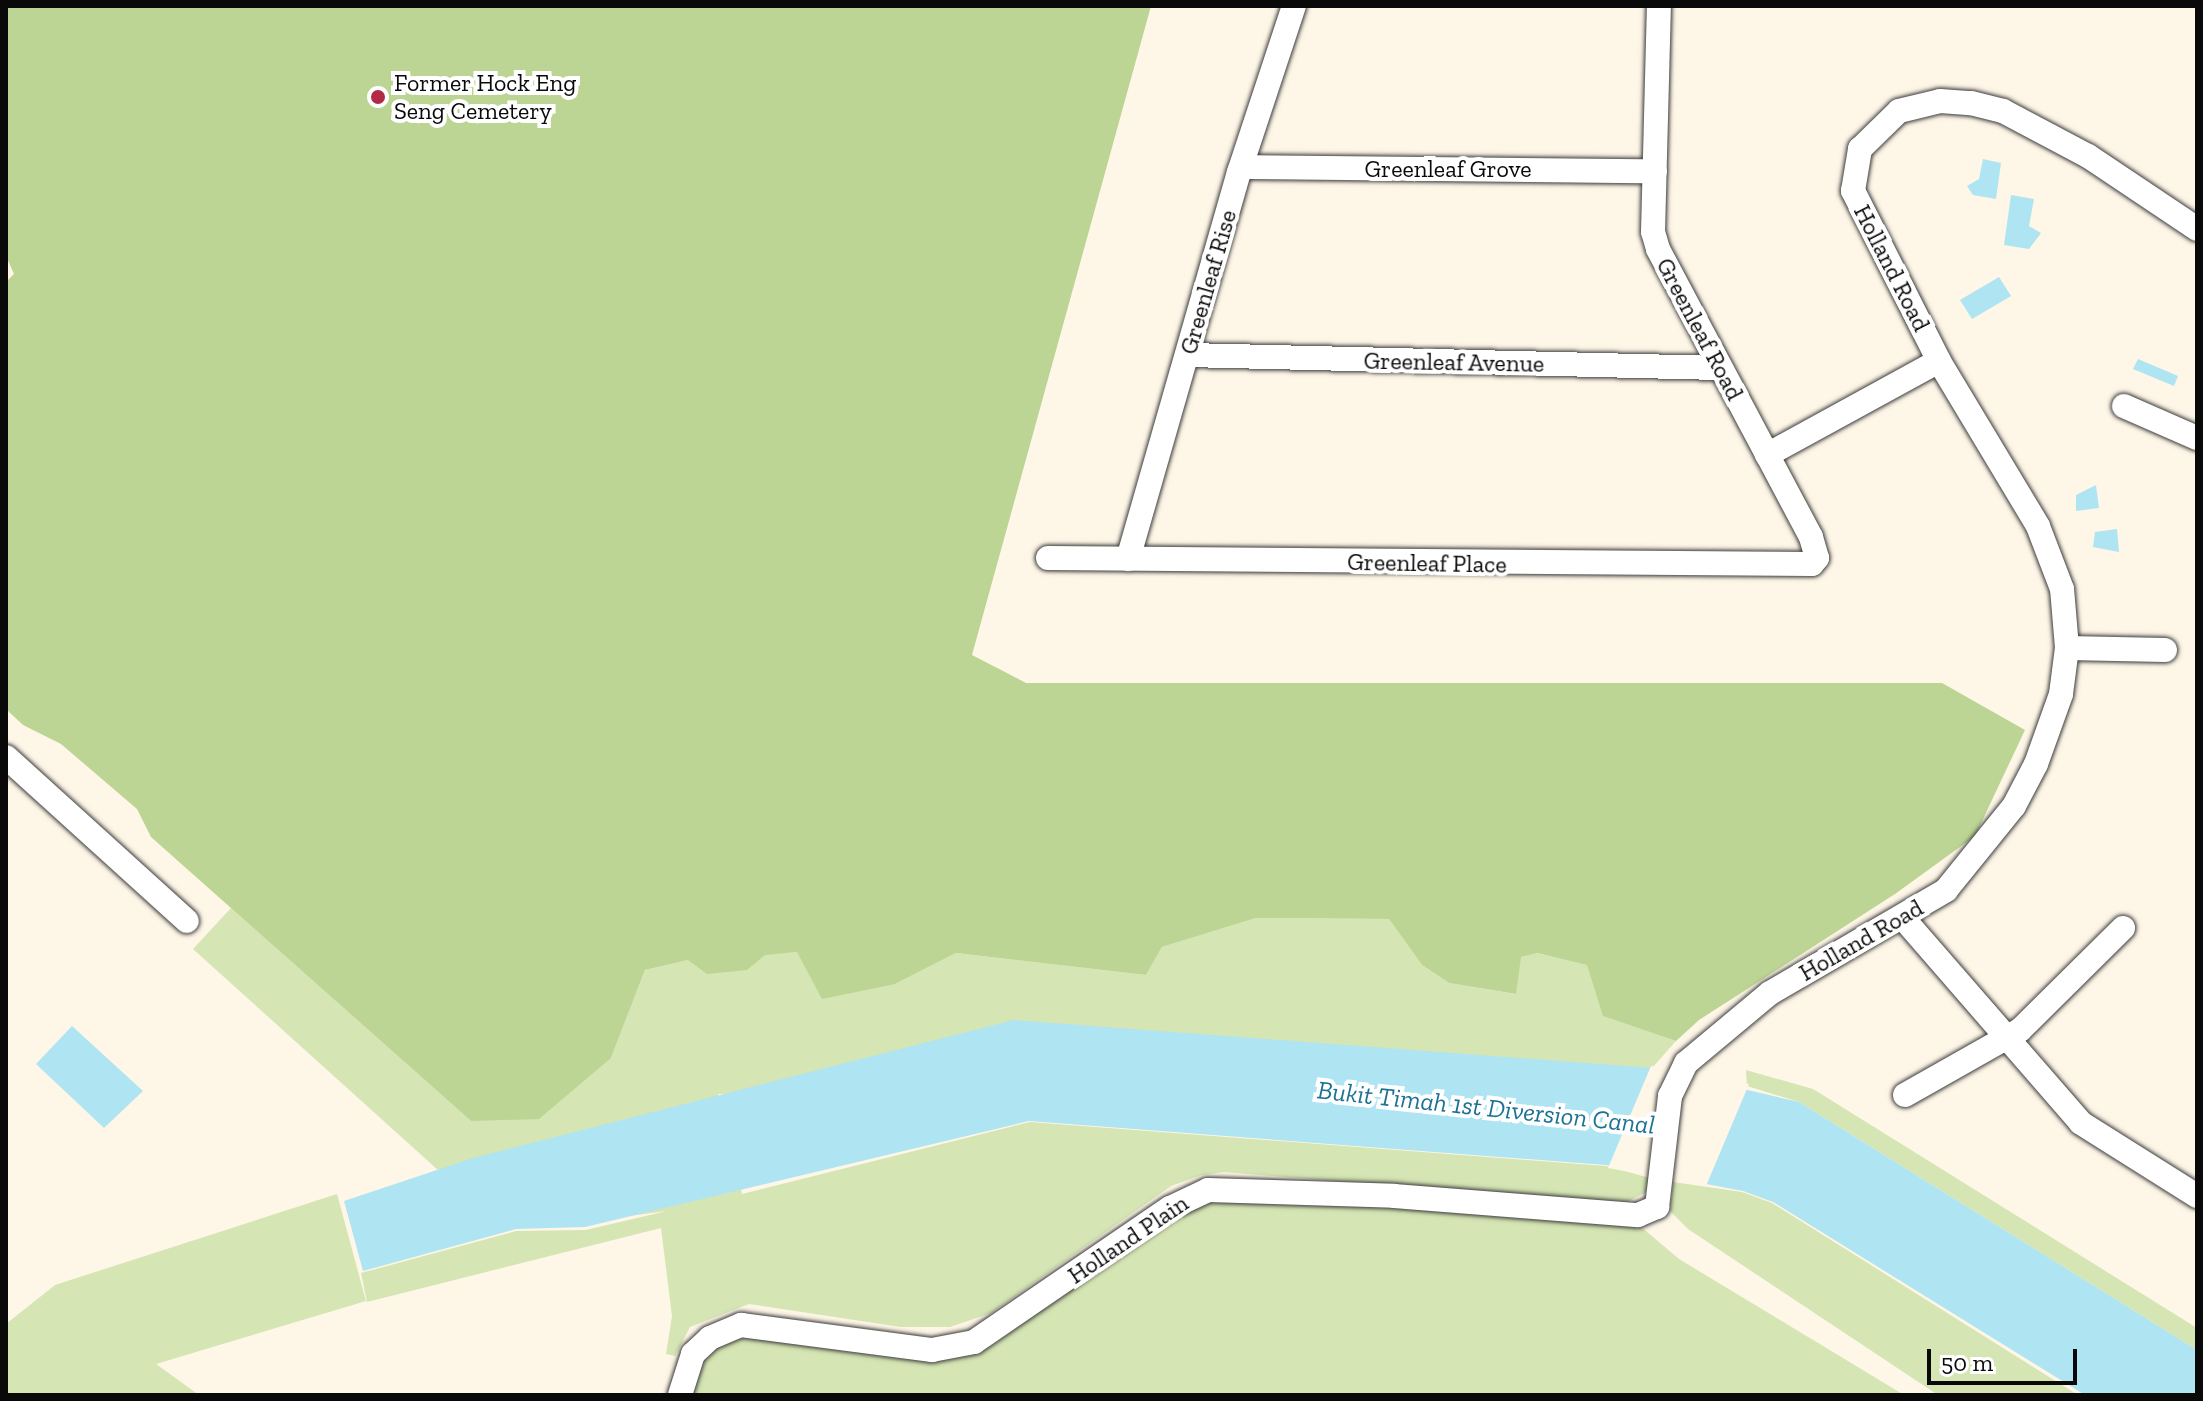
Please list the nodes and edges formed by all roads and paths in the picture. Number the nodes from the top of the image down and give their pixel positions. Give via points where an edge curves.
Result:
1 (1294, 6) edge
2 (1659, 6) edge
3 (1241, 167) junction
4 (1655, 171) junction
5 (2197, 229) edge
6 (1188, 355) junction
7 (1939, 361) junction
8 (1720, 368) junction
9 (2124, 406) dead end
10 (2197, 438) edge
11 (1767, 455) junction
12 (1048, 558) dead end
13 (1128, 559) junction
14 (1806, 568) joint
15 (2067, 648) junction
16 (2165, 650) dead end
17 (6, 757) edge
18 (1903, 918) junction
19 (187, 921) dead end
20 (2123, 928) dead end
21 (2007, 1038) junction
22 (1905, 1095) dead end
23 (2194, 1188) edge
24 (1647, 1213) joint
25 (680, 1395) edge

1 - 3 street, Greenleaf Rise
2 - 4 street, Greenleaf Road
3 - 4 street, Greenleaf Grove
3 - 6 street, Greenleaf Rise
4 - 8 street, Greenleaf Road via 1658,249
5 - 7 street, Holland Road via 2088,156 2003,111 1940,101 1899,111 1860,149 1853,191
6 - 8 street, Greenleaf Avenue
6 - 13 street, Greenleaf Rise
7 - 11 street
7 - 15 street, Holland Road via 2038,526 2062,589
8 - 11 street, Greenleaf Road
9 - 10 street
11 - 14 street, Greenleaf Road via 1816,548 1817,558
12 - 13 street, Greenleaf Place
13 - 14 street, Greenleaf Place
15 - 16 street
15 - 18 street, Holland Road via 2055,715 2014,806 1946,890
17 - 19 street
18 - 21 street
18 - 24 street, Holland Road via 1770,993 1717,1034 1681,1071 1670,1096 1661,1197
20 - 21 street via 2052,1001
21 - 22 street
21 - 23 street via 2081,1123
24 - 25 street, Holland Plain via 1208,1190 1170,1208 974,1342 932,1350 759,1325 725,1330 693,1354

